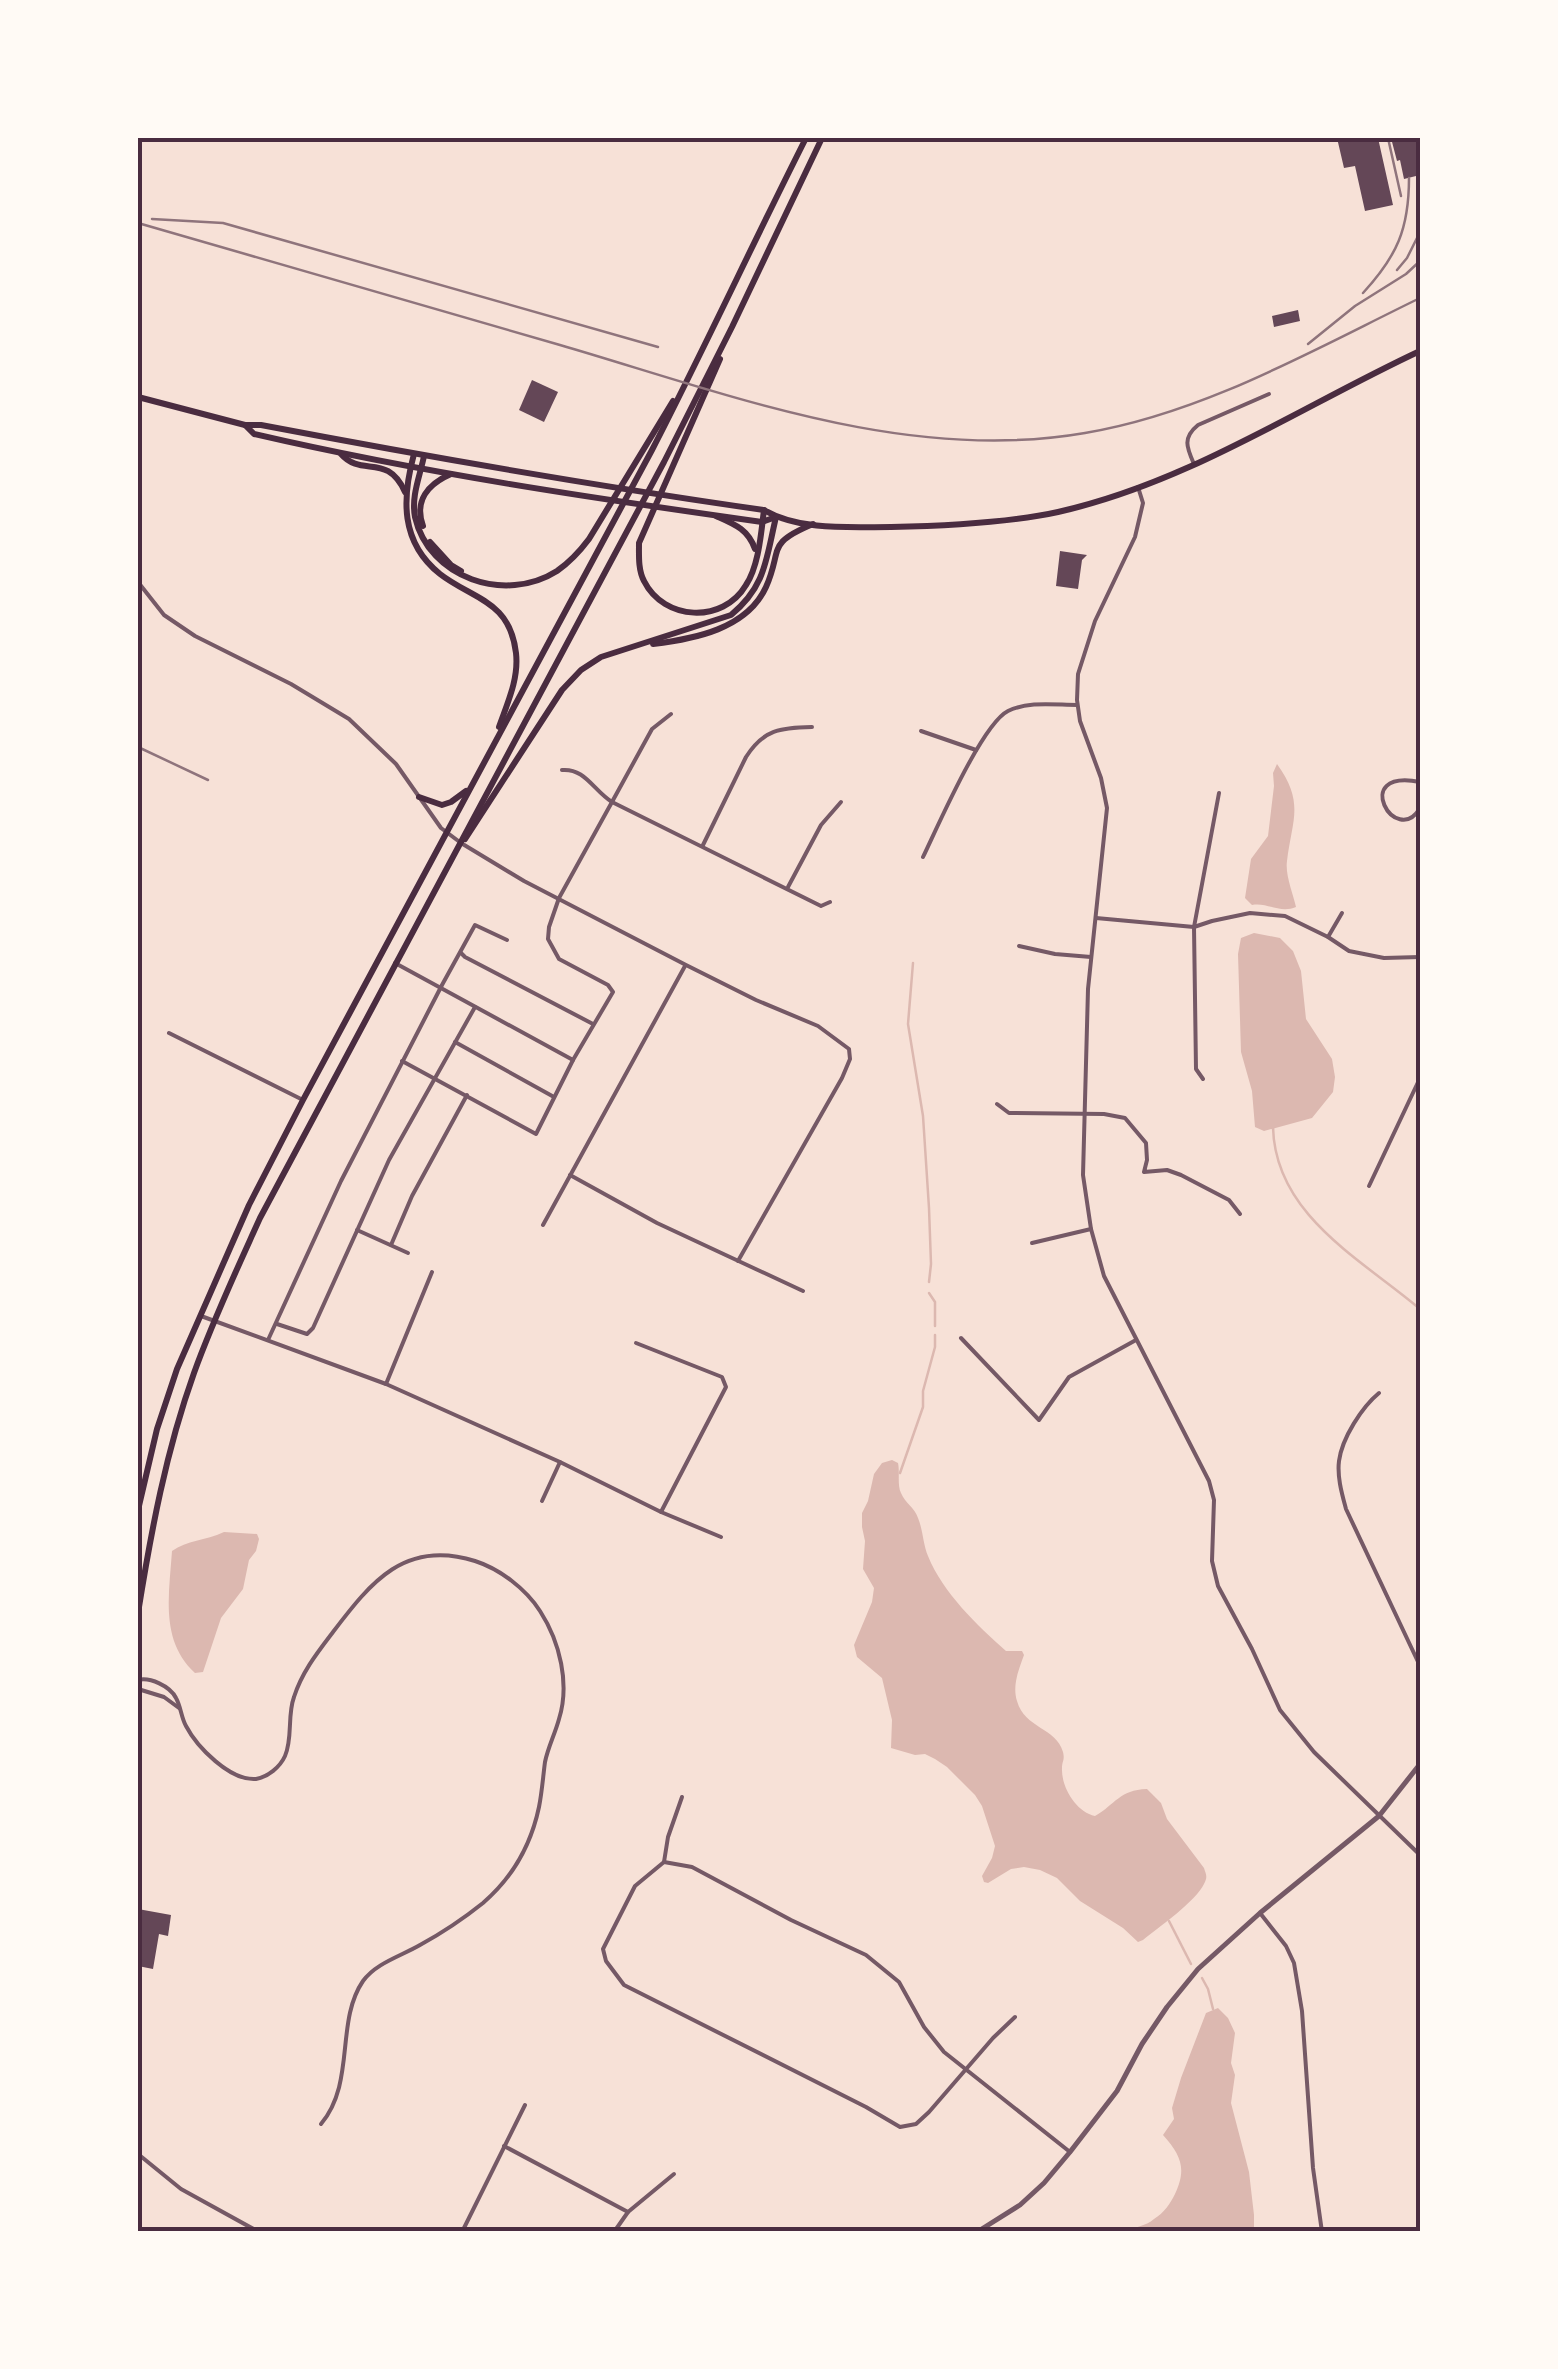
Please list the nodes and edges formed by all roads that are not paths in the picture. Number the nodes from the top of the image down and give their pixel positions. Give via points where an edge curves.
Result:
1 (806, 138) edge
2 (822, 138) edge
3 (732, 327) junction
4 (1420, 350) edge
5 (702, 353) junction
6 (1269, 394) dead end
7 (138, 397) edge
8 (245, 425) junction
9 (341, 454) junction
10 (414, 454) junction
11 (424, 456) junction
12 (1194, 464) junction
13 (410, 467) junction
14 (422, 470) junction
15 (451, 474) junction
16 (1138, 487) junction
17 (405, 493) junction
18 (764, 510) junction
19 (716, 516) junction
20 (776, 517) junction
21 (762, 522) junction
22 (813, 524) junction
23 (756, 555) junction
24 (138, 582) edge
25 (479, 582) junction
26 (632, 646) junction
27 (1077, 705) junction
28 (671, 714) dead end
29 (812, 727) dead end
30 (920, 731) dead end
31 (494, 744) junction
32 (976, 750) junction
33 (562, 770) dead end
34 (1420, 782) edge
35 (474, 783) junction
36 (1218, 793) dead end
37 (419, 796) junction
38 (612, 802) junction
39 (840, 802) dead end
40 (1420, 808) edge
41 (447, 833) junction
42 (461, 844) junction
43 (703, 846) junction
44 (923, 856) dead end
45 (787, 889) junction
46 (558, 898) junction
47 (830, 902) dead end
48 (1342, 913) dead end
49 (1096, 918) junction
50 (1194, 928) junction
51 (1328, 937) junction
52 (507, 940) dead end
53 (1019, 946) dead end
54 (461, 953) junction
55 (1090, 957) junction
56 (1420, 957) edge
57 (395, 963) junction
58 (686, 965) junction
59 (440, 988) junction
60 (475, 1007) junction
61 (594, 1024) junction
62 (169, 1033) dead end
63 (455, 1042) junction
64 (402, 1060) junction
65 (573, 1060) junction
66 (434, 1078) junction
67 (1420, 1078) edge
68 (1202, 1079) dead end
69 (466, 1095) junction
70 (554, 1097) junction
71 (303, 1100) junction
72 (997, 1104) dead end
73 (1084, 1115) junction
74 (570, 1174) junction
75 (1368, 1186) dead end
76 (1240, 1214) dead end
77 (543, 1225) dead end
78 (1091, 1229) junction
79 (357, 1230) junction
80 (1032, 1243) dead end
81 (391, 1246) junction
82 (408, 1253) dead end
83 (738, 1261) junction
84 (432, 1272) dead end
85 (803, 1291) dead end
86 (200, 1316) junction
87 (214, 1322) junction
88 (276, 1324) junction
89 (961, 1338) dead end
90 (268, 1340) junction
91 (1136, 1340) junction
92 (636, 1342) dead end
93 (386, 1384) junction
94 (1379, 1393) dead end
95 (560, 1462) junction
96 (542, 1501) dead end
97 (138, 1510) edge
98 (660, 1512) junction
99 (721, 1537) dead end
100 (138, 1613) edge
101 (1420, 1666) edge
102 (138, 1680) edge
103 (138, 1688) edge
104 (179, 1708) junction
105 (1420, 1764) edge
106 (682, 1797) dead end
107 (1378, 1816) junction
108 (1420, 1854) edge
109 (664, 1862) junction
110 (1260, 1913) junction
111 (1015, 2017) dead end
112 (964, 2070) junction
113 (525, 2106) dead end
114 (321, 2124) dead end
115 (503, 2146) junction
116 (1070, 2152) junction
117 (138, 2154) edge
118 (674, 2174) dead end
119 (628, 2212) junction
120 (1420, 2230) edge
121 (260, 2232) edge
122 (462, 2232) edge
123 (614, 2232) edge
124 (977, 2232) edge
125 (1322, 2232) edge
126 (1407, 2232) edge

1 - 5 main road
2 - 3 main road
3 - 23 main road via 639,543 640,567 657,599 704,614 734,600 747,585
3 - 42 main road
4 - 12 main road
5 - 25 main road via 575,558 523,584
5 - 31 main road
6 - 12 street via 1190,432 1186,447
7 - 8 main road
8 - 9 main road via 254,434
8 - 10 main road
9 - 13 main road
9 - 17 main road via 348,462 389,470
10 - 11 main road
10 - 13 main road
11 - 14 main road
11 - 18 main road
12 - 16 main road
13 - 14 main road
13 - 17 main road
14 - 15 main road
14 - 25 main road via 413,499 424,540 450,571
15 - 19 main road
15 - 25 main road via 425,492 420,519 437,552
16 - 22 main road via 1056,512 988,521
16 - 27 street via 1144,503 1136,532 1080,663
17 - 31 main road via 408,524 426,560 494,607 510,633 516,670
18 - 20 main road
18 - 21 main road
19 - 21 main road
19 - 23 main road via 744,530
20 - 21 main road
20 - 22 main road
20 - 26 main road via 759,584 748,601 731,615
21 - 23 main road
22 - 26 main road via 781,544 766,586 745,615 681,641
24 - 37 street via 164,615 194,636 349,719
26 - 42 main road via 600,657 562,690
27 - 32 street via 1011,709 993,722
27 - 49 street via 1107,808
28 - 38 street via 652,728
29 - 43 street via 784,728 754,744
30 - 32 street
31 - 35 main road
32 - 44 street
33 - 38 street via 580,773
34 - 40 street via 1396,780 1382,795 1388,814 1400,819 1411,819
35 - 37 main road via 442,805
35 - 41 main road
36 - 50 street
37 - 41 street
38 - 43 street
38 - 46 street
39 - 45 street
41 - 42 street
41 - 71 main road
42 - 46 street
42 - 57 main road
43 - 45 street
45 - 47 street via 821,906
46 - 58 street
46 - 61 street via 551,947 559,959 613,992
48 - 51 street
49 - 50 street
49 - 55 street
50 - 51 street via 1250,912 1285,916
50 - 68 street via 1196,1069
51 - 56 street via 1349,951
52 - 54 street via 475,926
53 - 55 street
54 - 59 street
54 - 61 street
55 - 73 street
57 - 59 street
57 - 87 main road via 260,1218
58 - 74 street
58 - 83 street via 818,1026 848,1048 842,1078
59 - 60 street
59 - 64 street
60 - 63 street
60 - 65 street
61 - 65 street
62 - 71 street
63 - 66 street
63 - 70 street
64 - 66 street
64 - 88 street
65 - 70 street
66 - 69 street
66 - 79 street
67 - 75 street
69 - 70 street via 536,1134
69 - 81 street
71 - 86 main road
72 - 73 street via 1009,1113
73 - 76 street via 1125,1118 1146,1142 1144,1172 1182,1175 1230,1200
73 - 78 street
74 - 77 street
74 - 83 street
78 - 80 street
78 - 91 street via 1104,1276
79 - 81 street
79 - 88 street via 313,1328 307,1334
81 - 82 street
83 - 85 street
84 - 93 street
86 - 87 street
86 - 97 main road via 157,1428
87 - 90 street
87 - 100 main road via 174,1434
88 - 90 street
89 - 91 street via 1039,1420 1069,1376
90 - 93 street
91 - 107 street via 1209,1481 1212,1561 1230,1612 1280,1710
92 - 98 street via 722,1377 726,1387
93 - 95 street
94 - 101 street via 1364,1405 1339,1459 1340,1482 1346,1509
95 - 96 street
95 - 98 street
98 - 99 street
102 - 104 street via 166,1687
103 - 104 street
104 - 114 street via 191,1734 222,1766 256,1779 267,1775 284,1759 292,1702 321,1647 380,1576 431,1555 476,1561 505,1577 540,1611 555,1642 563,1707 527,1844 484,1902 364,1979 354,2000 336,2101
105 - 107 street
106 - 109 street
107 - 108 street
107 - 110 street
109 - 112 street via 692,1867 866,1955 899,1982 924,2027
109 - 112 street via 635,1886 603,1949 624,1985 900,2127 916,2124
110 - 116 street via 1167,2007 1117,2091
110 - 125 street via 1294,1963
111 - 112 street
112 - 116 street
113 - 115 street
115 - 119 street
115 - 122 street
116 - 124 street via 1020,2205
117 - 121 street via 180,2189
118 - 119 street
119 - 123 street
120 - 126 street

